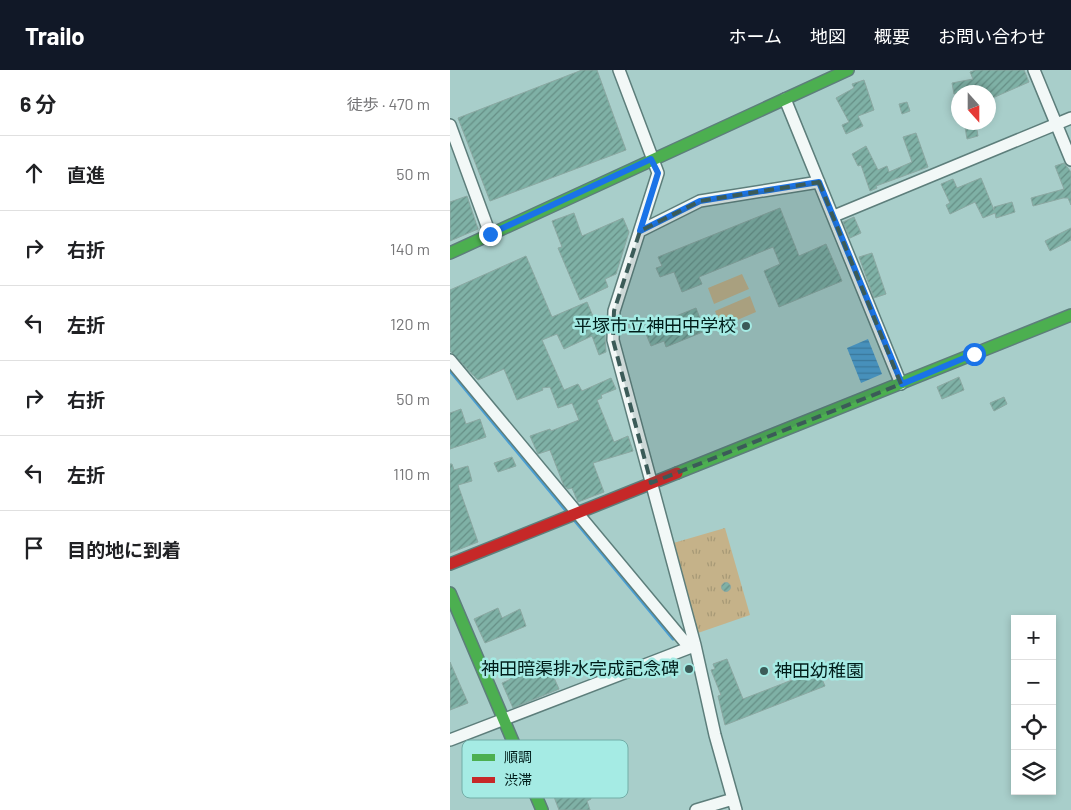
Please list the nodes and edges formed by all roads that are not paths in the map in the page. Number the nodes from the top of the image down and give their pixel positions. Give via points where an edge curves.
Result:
1 (619, 70) edge
2 (848, 70) edge
3 (1034, 70) edge
4 (784, 99) junction
5 (1071, 118) edge
6 (1057, 124) junction
7 (450, 125) edge
8 (651, 159) junction
9 (1071, 160) edge
10 (819, 182) junction
11 (834, 216) junction
12 (640, 231) junction
13 (490, 234) junction
14 (450, 253) edge
15 (1071, 315) edge
16 (450, 360) edge
17 (902, 384) junction
18 (651, 483) junction
19 (577, 513) junction
20 (450, 564) edge
21 (450, 593) edge
22 (692, 646) junction
23 (503, 720) junction
24 (450, 740) edge
25 (512, 740) edge
26 (537, 798) edge
27 (734, 805) edge
28 (542, 810) edge
29 (696, 810) edge

1 - 8 street
2 - 4 main road
3 - 6 street
4 - 8 main road
4 - 10 street
5 - 6 street
6 - 9 street
6 - 11 street
7 - 13 street
8 - 12 street via 658,173
8 - 13 main road
10 - 11 street
10 - 12 street via 700,201
11 - 17 street
12 - 18 street via 614,311 613,340
13 - 14 main road
15 - 17 main road
16 - 19 street
17 - 18 main road
18 - 19 main road
18 - 22 street
19 - 20 main road
19 - 22 street
21 - 23 main road
22 - 23 street
22 - 27 street
23 - 24 street
23 - 25 main road
26 - 28 main road
27 - 29 street

